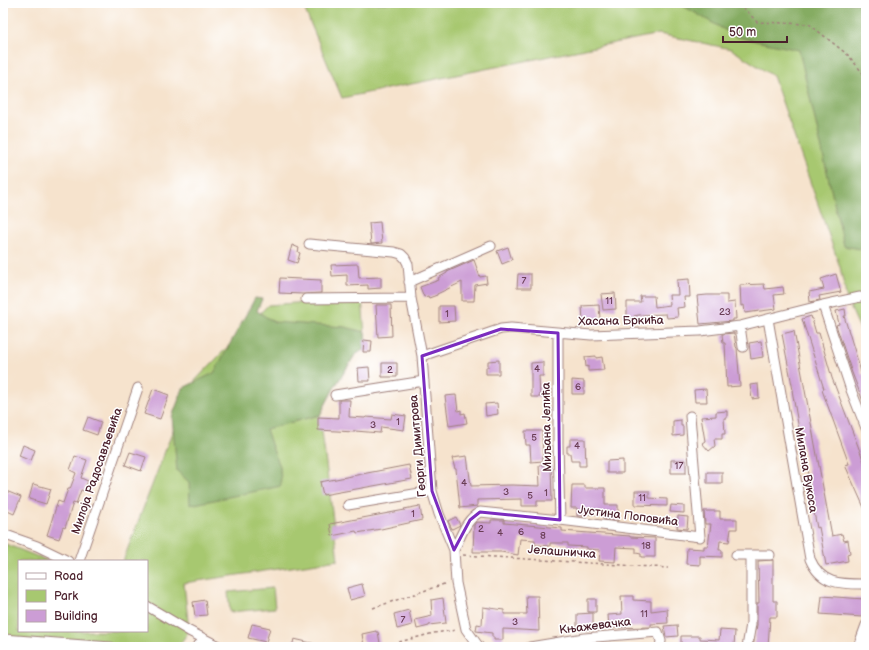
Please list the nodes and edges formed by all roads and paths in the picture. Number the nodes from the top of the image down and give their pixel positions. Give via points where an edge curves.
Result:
1 (739, 3) edge
2 (866, 77) edge
3 (309, 244) dead end
4 (491, 246) dead end
5 (408, 282) junction
6 (860, 297) dead end
7 (411, 298) junction
8 (306, 299) dead end
9 (823, 305) junction
10 (768, 319) junction
11 (740, 326) junction
12 (558, 333) junction
13 (743, 347) dead end
14 (422, 356) junction
15 (424, 381) junction
16 (138, 388) dead end
17 (335, 395) dead end
18 (690, 416) dead end
19 (866, 428) edge
20 (432, 491) junction
21 (348, 505) dead end
22 (560, 520) junction
23 (3, 534) edge
24 (454, 552) junction
25 (736, 555) dead end
26 (751, 555) junction
27 (770, 555) dead end
28 (66, 560) edge
29 (79, 560) edge
30 (668, 568) dead end
31 (456, 583) junction
32 (866, 584) edge
33 (148, 607) edge
34 (373, 608) dead end
35 (866, 625) edge
36 (466, 629) junction
37 (3, 639) edge
38 (205, 640) junction
39 (399, 642) dead end
40 (111, 647) edge
41 (196, 647) edge
42 (220, 647) edge
43 (479, 647) edge
44 (530, 647) edge
45 (660, 647) edge
46 (747, 647) edge
47 (858, 647) edge

1 - 2 path via 757,22 809,24 848,55
3 - 5 street, Георги Димитрова via 401,254 408,264
4 - 5 street
5 - 7 street, Георги Димитрова
6 - 9 street, Хасана Бркића
7 - 8 street
7 - 14 street, Георги Димитрова
9 - 10 street, Хасана Бркића
9 - 19 street
10 - 11 street, Хасана Бркића
10 - 32 street, Милана Вукоса via 810,559 815,568 829,580 847,584
11 - 12 street, Хасана Бркића via 678,332 590,335
11 - 13 street
12 - 14 street, Хасана Бркића via 501,329
12 - 22 street, Миљана Јелића
14 - 15 street, Георги Димитрова
15 - 17 street
15 - 20 street, Георги Димитрова
16 - 29 street, Милоја Радосављевића
18 - 22 street, Јустина Поповића via 700,537
20 - 21 street
20 - 24 street, Георги Димитрова
22 - 24 street, Јустина Поповића via 480,512 470,520
23 - 28 street
24 - 30 path, Јелашничка
24 - 31 street, Георги Димитрова
25 - 26 street
26 - 27 street
26 - 46 street via 751,624
31 - 34 path via 447,583
31 - 36 street, Георги Димитрова
33 - 38 street
35 - 47 street
36 - 39 path via 434,633
36 - 43 street, Георги Димитрова
37 - 40 street
38 - 41 street
38 - 42 street
44 - 45 street, Књажевачка via 577,639 658,632

